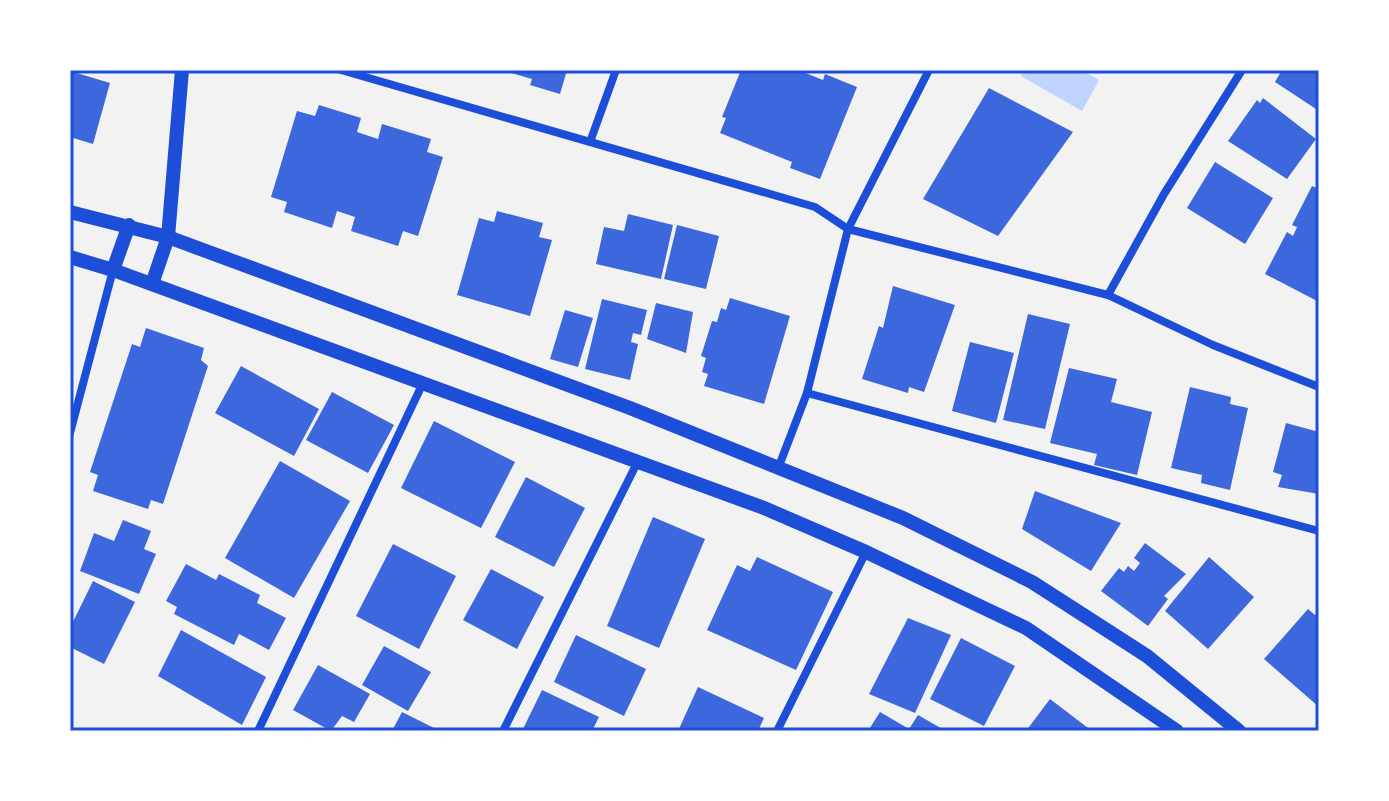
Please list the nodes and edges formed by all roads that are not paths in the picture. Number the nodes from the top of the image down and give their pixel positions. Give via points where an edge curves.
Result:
1 (182, 70) edge
2 (341, 70) edge
3 (616, 70) edge
4 (929, 70) edge
5 (1242, 70) edge
6 (590, 142) junction
7 (70, 212) edge
8 (129, 225) junction
9 (848, 229) junction
10 (168, 237) junction
11 (70, 257) edge
12 (113, 270) junction
13 (152, 284) junction
14 (1108, 295) junction
15 (422, 385) junction
16 (1319, 387) edge
17 (807, 393) junction
18 (70, 433) edge
19 (638, 461) junction
20 (779, 466) junction
21 (1319, 531) edge
22 (866, 552) junction
23 (258, 731) edge
24 (503, 731) edge
25 (777, 731) edge
26 (1177, 731) edge
27 (1239, 731) edge

1 - 10 street
2 - 6 street
3 - 6 street
4 - 9 street
5 - 14 street
6 - 9 street via 815,207
7 - 8 street
8 - 10 street
8 - 12 street
9 - 14 street
9 - 17 street
10 - 13 street
10 - 20 street
11 - 12 street
12 - 13 street
12 - 18 street
13 - 15 street
14 - 16 street
15 - 19 street
15 - 23 street
17 - 20 street
17 - 21 street
19 - 22 street
19 - 24 street
20 - 27 street via 903,518 1032,582 1147,656
22 - 25 street
22 - 26 street via 1026,628

